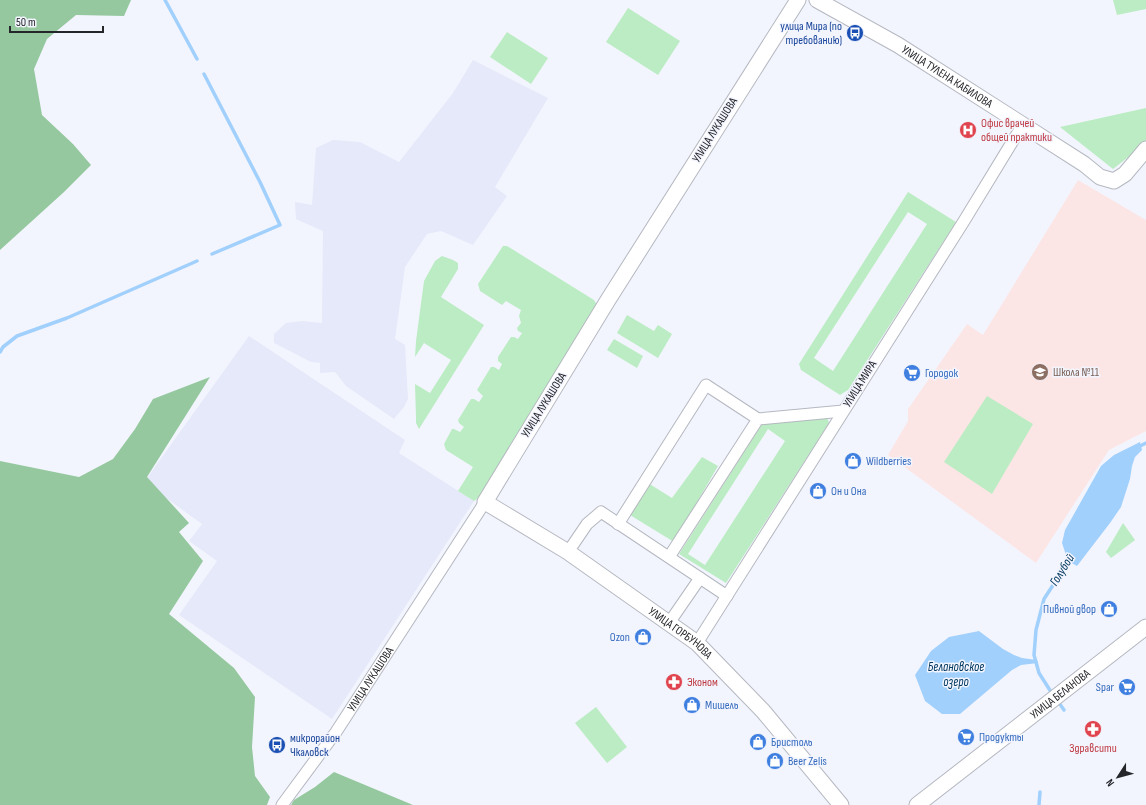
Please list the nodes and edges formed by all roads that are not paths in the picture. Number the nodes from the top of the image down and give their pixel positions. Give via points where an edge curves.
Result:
1 (798, 0) edge
2 (817, 0) edge
3 (1022, 126) junction
4 (1146, 149) edge
5 (843, 411) junction
6 (758, 419) junction
7 (485, 502) junction
8 (618, 524) junction
9 (568, 552) junction
10 (669, 557) junction
11 (700, 578) junction
12 (727, 596) junction
13 (669, 623) junction
14 (1146, 627) edge
15 (697, 643) junction
16 (282, 804) edge
17 (841, 805) edge
18 (917, 805) edge

1 - 7 street, УЛИЦА ЛУКАШОВА via 608,300
2 - 3 street, УЛИЦА ТУЛЕНА КАБИЛОВА via 898,46
3 - 4 street, УЛИЦА ТУЛЕНА КАБИЛОВА via 1084,164 1100,177 1114,181 1125,174
3 - 5 street, УЛИЦА МИРА
5 - 6 street
5 - 12 street, УЛИЦА МИРА
6 - 8 street via 706,385
6 - 10 street
7 - 9 street, УЛИЦА ГОРБУНОВА
7 - 16 street, УЛИЦА ЛУКАШОВА via 336,732
8 - 9 street via 601,512 586,524
8 - 10 street
9 - 13 street, УЛИЦА ГОРБУНОВА
10 - 11 street
11 - 12 street
11 - 13 street
12 - 15 street, УЛИЦА МИРА
13 - 15 street, УЛИЦА ГОРБУНОВА
14 - 18 street, УЛИЦА БЕЛАНОВА
15 - 17 street, УЛИЦА ГОРБУНОВА via 763,711

